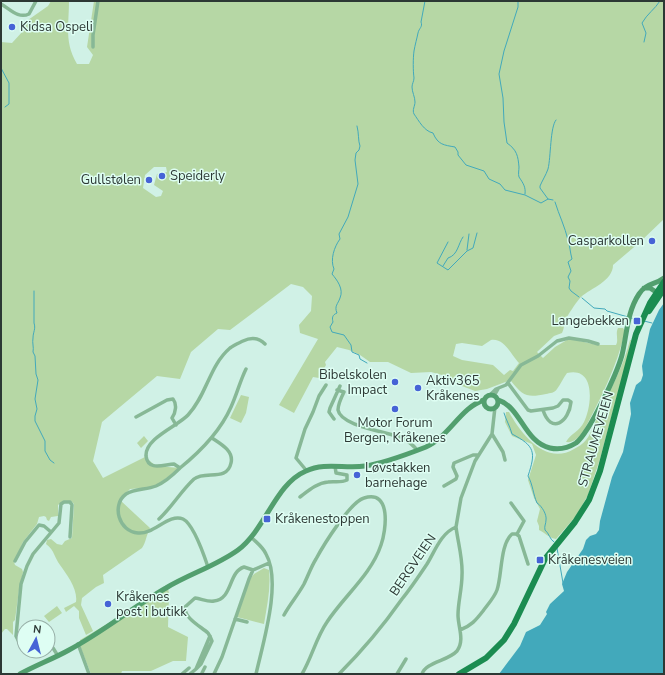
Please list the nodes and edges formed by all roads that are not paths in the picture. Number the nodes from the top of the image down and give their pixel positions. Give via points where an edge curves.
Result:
1 (36, 1) edge
2 (98, 1) edge
3 (1, 4) edge
4 (93, 47) dead end
5 (664, 278) edge
6 (664, 282) edge
7 (644, 288) junction
8 (664, 289) edge
9 (656, 292) junction
10 (265, 344) dead end
11 (598, 344) dead end
12 (631, 356) junction
13 (246, 369) dead end
14 (508, 383) junction
15 (326, 385) dead end
16 (484, 402) junction
17 (494, 403) junction
18 (543, 410) junction
19 (136, 417) dead end
20 (334, 419) dead end
21 (176, 425) junction
22 (492, 434) junction
23 (212, 438) junction
24 (417, 450) junction
25 (478, 455) junction
26 (505, 460) dead end
27 (334, 466) junction
28 (180, 468) junction
29 (306, 470) junction
30 (444, 486) dead end
31 (300, 498) dead end
32 (511, 504) dead end
33 (159, 519) dead end
34 (456, 527) junction
35 (51, 532) junction
36 (517, 534) junction
37 (70, 537) dead end
38 (252, 538) junction
39 (15, 561) dead end
40 (269, 563) junction
41 (528, 564) dead end
42 (208, 567) junction
43 (253, 570) junction
44 (284, 615) dead end
45 (17, 619) edge
46 (235, 619) junction
47 (247, 622) dead end
48 (460, 630) junction
49 (78, 644) junction
50 (56, 653) edge
51 (58, 656) junction
52 (406, 659) dead end
53 (205, 667) dead end
54 (189, 668) dead end
55 (20, 674) edge
56 (89, 674) edge
57 (182, 674) edge
58 (190, 674) edge
59 (201, 674) edge
60 (214, 674) edge
61 (256, 674) edge
62 (302, 674) edge
63 (339, 674) edge
64 (397, 674) edge
65 (422, 674) edge
66 (460, 674) edge

1 - 3 street via 29,14 22,16
2 - 4 street
5 - 7 main road
6 - 9 main road, STRAUMEVEIEN
7 - 9 main road
7 - 17 main road via 632,309 622,355 612,380 579,440 564,448 544,446 533,438 508,405
8 - 9 main road
8 - 12 main road, STRAUMEVEIEN via 642,326
9 - 12 main road, STRAUMEVEIEN via 636,334
10 - 21 street via 255,338 249,338 231,347 214,368 196,406
11 - 14 street via 577,339 560,339 520,366
12 - 66 main road, STRAUMEVEIEN via 600,471 587,505 545,559 504,640 486,658
13 - 23 street via 231,407
14 - 17 street via 493,391
14 - 18 street via 528,410
15 - 29 street via 318,396 296,458
16 - 17 main road via 487,408
16 - 17 main road via 486,396
16 - 24 main road via 468,410 440,438
17 - 22 street
18 - 18 street via 556,407 564,400 571,402 566,418 560,423 554,424 550,421
19 - 21 street via 166,400 173,399 175,408 172,418
20 - 24 street via 329,412 338,388 344,392 338,410 343,418 353,424 404,439
21 - 28 street via 152,442 146,456 153,466 174,464
22 - 25 street
22 - 26 street
23 - 28 street
23 - 33 street via 229,451 232,462 228,470 221,475 204,475 195,479
24 - 27 main road via 367,466
25 - 30 street via 454,463 456,480
25 - 34 street via 461,498
27 - 29 main road
27 - 31 street via 336,473 347,474 347,480 323,483
28 - 42 street via 156,486 126,494 120,504 119,517 125,528 136,533 147,532 174,518 185,520 192,528
29 - 38 main road via 285,487
32 - 36 street via 524,521
34 - 48 street via 462,567 458,614
34 - 63 street, BERGVEIEN via 449,531 381,626
35 - 37 street via 58,523 62,503 70,502
35 - 39 street via 39,525
35 - 45 street via 33,554 27,566 21,584
36 - 41 street
36 - 48 street via 512,534 507,541 493,597 474,623
38 - 40 street via 262,548
38 - 42 main road via 238,550
40 - 43 street
40 - 61 street via 272,594
42 - 49 main road via 160,591
43 - 46 street
43 - 58 street via 244,567 237,571 220,600 195,598 186,607 185,611 190,618 210,636 212,641 201,664
44 - 62 street via 316,559 350,509 364,498 373,497 380,501 386,516 379,549 366,572 324,627
46 - 47 street
46 - 60 street
48 - 65 street via 460,642 456,651 426,668
49 - 51 main road
49 - 56 street
50 - 51 street
51 - 55 main road
52 - 64 street
53 - 59 street
54 - 57 street

